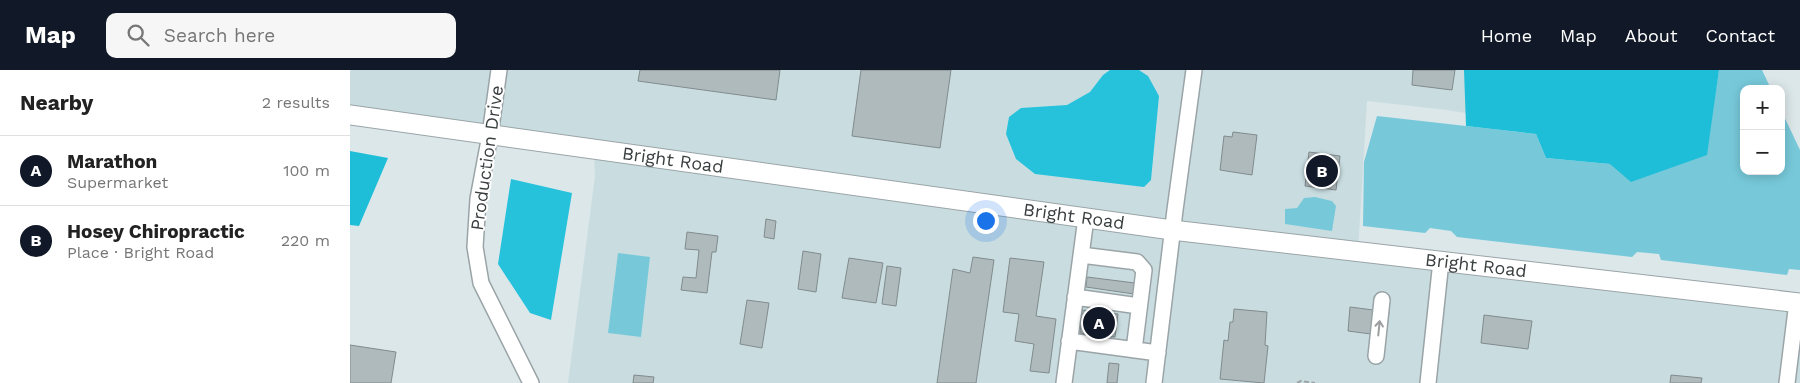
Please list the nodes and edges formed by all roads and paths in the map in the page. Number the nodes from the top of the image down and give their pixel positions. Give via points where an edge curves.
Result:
1 (499, 70) edge
2 (1194, 70) edge
3 (350, 115) edge
4 (490, 135) junction
5 (1086, 218) junction
6 (1172, 230) junction
7 (1081, 256) junction
8 (1441, 261) junction
9 (1075, 297) junction
10 (1382, 300) dead end
11 (1799, 302) edge
12 (1139, 306) junction
13 (1069, 341) junction
14 (1134, 350) junction
15 (1158, 353) junction
16 (1376, 356) dead end
17 (1315, 382) edge
18 (531, 383) edge
19 (1064, 383) edge
20 (1154, 383) edge
21 (1298, 383) edge
22 (1428, 383) edge
23 (1786, 383) edge

1 - 4 street, Production Drive
2 - 6 street
3 - 4 main road, Bright Road
4 - 5 main road, Bright Road
4 - 18 street, Production Drive via 478,199 475,246 481,283
5 - 6 main road, Bright Road
5 - 7 street
6 - 8 main road, Bright Road
6 - 15 street
7 - 9 street
7 - 12 street via 1137,262 1144,270
8 - 11 main road, Bright Road
8 - 22 street
9 - 12 street
9 - 13 street
16 -> 10 street
11 - 23 street
12 - 14 street
13 - 14 street
13 - 19 street
14 - 15 street
15 - 20 street
17 - 21 path via 1301,380

